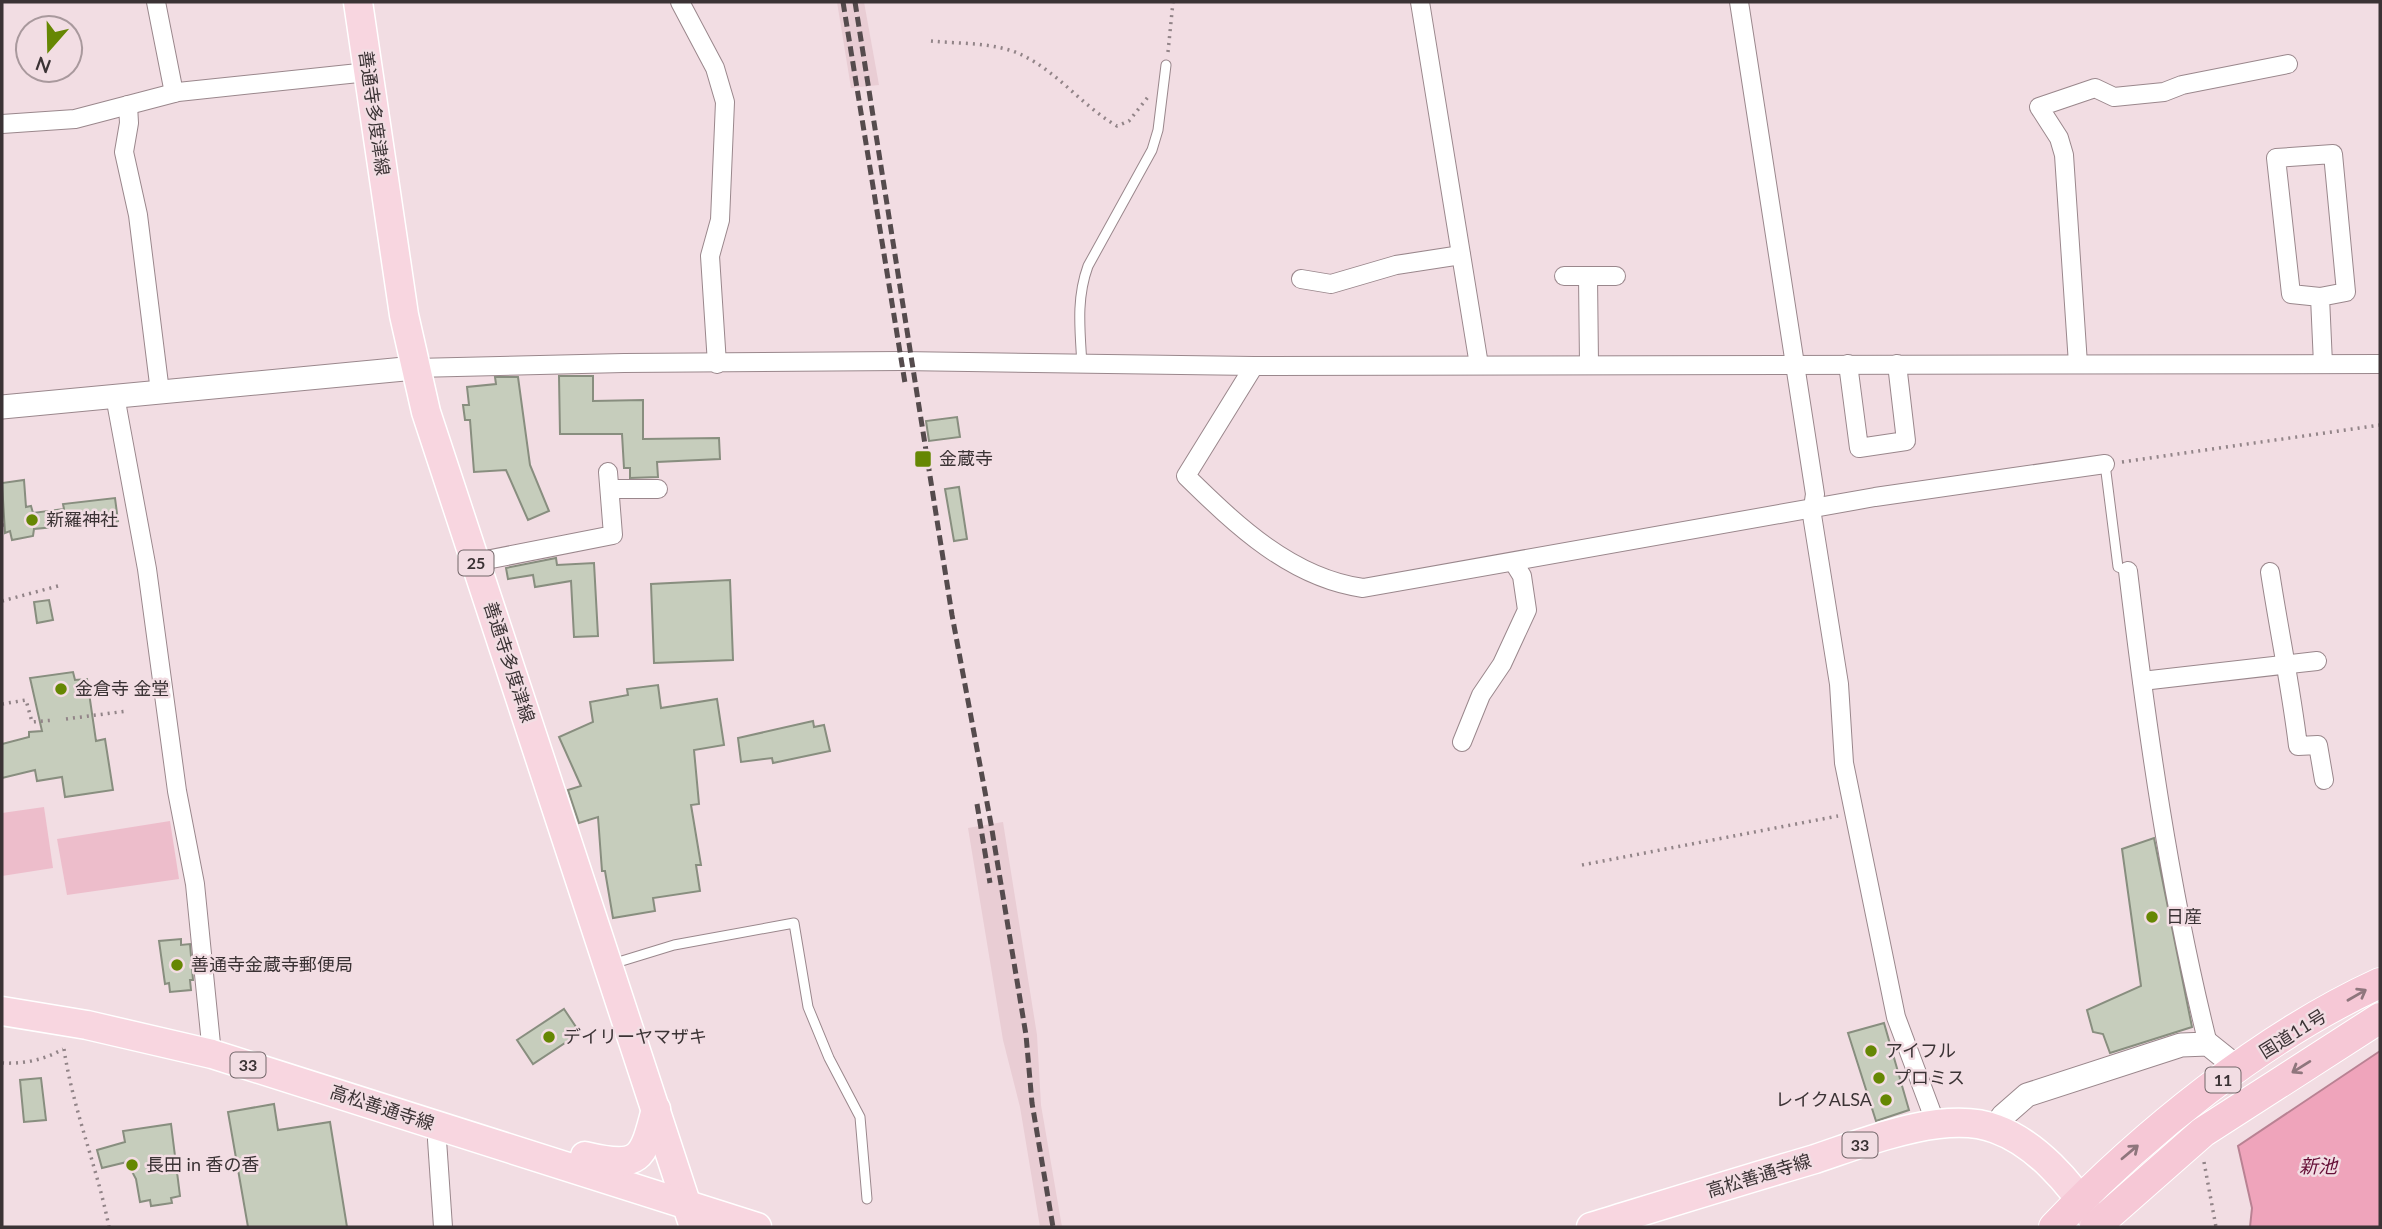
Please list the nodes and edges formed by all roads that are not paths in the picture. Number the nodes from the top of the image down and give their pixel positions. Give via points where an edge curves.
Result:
1 (156, 2) edge
2 (358, 2) edge
3 (680, 2) edge
4 (1420, 2) edge
5 (1739, 2) edge
6 (2288, 64) dead end
7 (1166, 65) road end
8 (368, 72) junction
9 (174, 93) junction
10 (128, 105) junction
11 (2, 124) edge
12 (1461, 255) junction
13 (1616, 275) dead end
14 (1564, 276) dead end
15 (1588, 276) junction
16 (1301, 279) dead end
17 (2319, 297) junction
18 (717, 364) junction
19 (1589, 364) junction
20 (1796, 364) junction
21 (1848, 364) junction
22 (1897, 364) junction
23 (2078, 364) junction
24 (2323, 364) junction
25 (1082, 365) junction
26 (1479, 365) junction
27 (2380, 365) edge
28 (1254, 366) junction
29 (415, 368) junction
30 (160, 392) junction
31 (116, 396) junction
32 (2, 407) edge
33 (2105, 464) joint
34 (658, 489) dead end
35 (1813, 508) junction
36 (476, 562) junction
37 (1514, 563) junction
38 (2128, 571) joint
39 (2270, 572) dead end
40 (2317, 661) dead end
41 (2286, 665) junction
42 (2141, 681) junction
43 (1462, 742) dead end
44 (2324, 779) dead end
45 (607, 966) junction
46 (2380, 983) edge
47 (2, 1011) edge
48 (2380, 1018) edge
49 (2208, 1044) junction
50 (212, 1054) junction
51 (2238, 1068) junction
52 (656, 1109) junction
53 (1936, 1124) junction
54 (1994, 1128) junction
55 (437, 1140) dead end
56 (490, 1142) junction
57 (672, 1158) junction
58 (645, 1191) junction
59 (867, 1199) dead end
60 (2081, 1199) junction
61 (690, 1216) edge
62 (443, 1227) edge
63 (757, 1227) edge
64 (1591, 1227) edge
65 (2054, 1227) edge
66 (2096, 1227) edge

1 - 9 street
2 - 8 main road, 善通寺多度津線 / 25
3 - 18 street via 715,68 725,102 720,220 709,256
4 - 12 street
5 - 20 street
6 - 23 street via 2164,92 2114,97 2095,88 2039,107 2064,155
7 - 25 lane via 1152,150 1081,286
8 - 9 street
8 - 29 main road, 善通寺多度津線 / 25
9 - 10 street
10 - 11 street via 75,120
10 - 30 street via 124,152 138,215
12 - 16 street via 1396,265 1331,284
12 - 26 street
13 - 15 street
14 - 15 street
15 - 19 street
17 - 17 street via 2346,292 2333,154 2276,158 2291,294
17 - 24 street
18 - 25 street via 901,361
18 - 29 street
19 - 20 street
19 - 26 street
20 - 21 street
20 - 35 street via 1815,495
21 - 22 street
21 - 22 street via 1859,448 1906,441
22 - 23 street
23 - 24 street
24 - 27 street
25 - 28 street
26 - 28 street
28 - 37 street via 1186,476 1247,534 1314,574 1363,588
29 - 30 street
29 - 36 main road, 善通寺多度津線 / 25
30 - 31 street
31 - 32 street
31 - 50 street via 195,884
33 - 35 street
33 - 38 lane via 2118,567
34 - 36 street via 609,480 613,535 575,550
35 - 37 street
35 - 53 street via 1839,684 1843,763 1896,1017
36 - 45 main road, 善通寺多度津線 / 25
37 - 43 street via 1522,576 1528,610 1481,695
38 - 42 street
39 - 41 street
40 - 41 street
41 - 42 street
41 - 44 street via 2298,746 2318,745
42 - 49 street via 2150,752
45 - 52 main road, 善通寺多度津線 / 25
45 - 59 lane via 674,945 794,923 808,1007 860,1117
51 -> 46 highway, 国道11号 / 11
47 - 50 main road, 高松善通寺線 / 33
48 -> 66 highway, 国道11号 / 11 via 2203,1132
49 - 51 street
49 - 54 street via 2180,1045 2027,1095
50 - 56 main road, 高松善通寺線 / 33
60 -> 51 highway, 国道11号 / 11 via 2124,1157
52 - 56 main road via 648,1141 639,1156 627,1163 517,1140
52 - 57 main road, 善通寺多度津線 / 25
53 - 54 main road, 高松善通寺線 / 33
53 - 64 main road, 高松善通寺線 / 33
54 - 60 main road, 高松善通寺線 / 33 via 2043,1160
55 - 62 street
56 - 58 main road, 高松善通寺線 / 33
57 - 58 main road via 664,1183
57 - 61 main road, 善通寺多度津線 / 25
58 - 61 main road, 高松善通寺線 / 33
60 - 65 highway, 11
60 - 66 main road, 高松善通寺線 / 33
61 - 63 main road, 高松善通寺線 / 33

